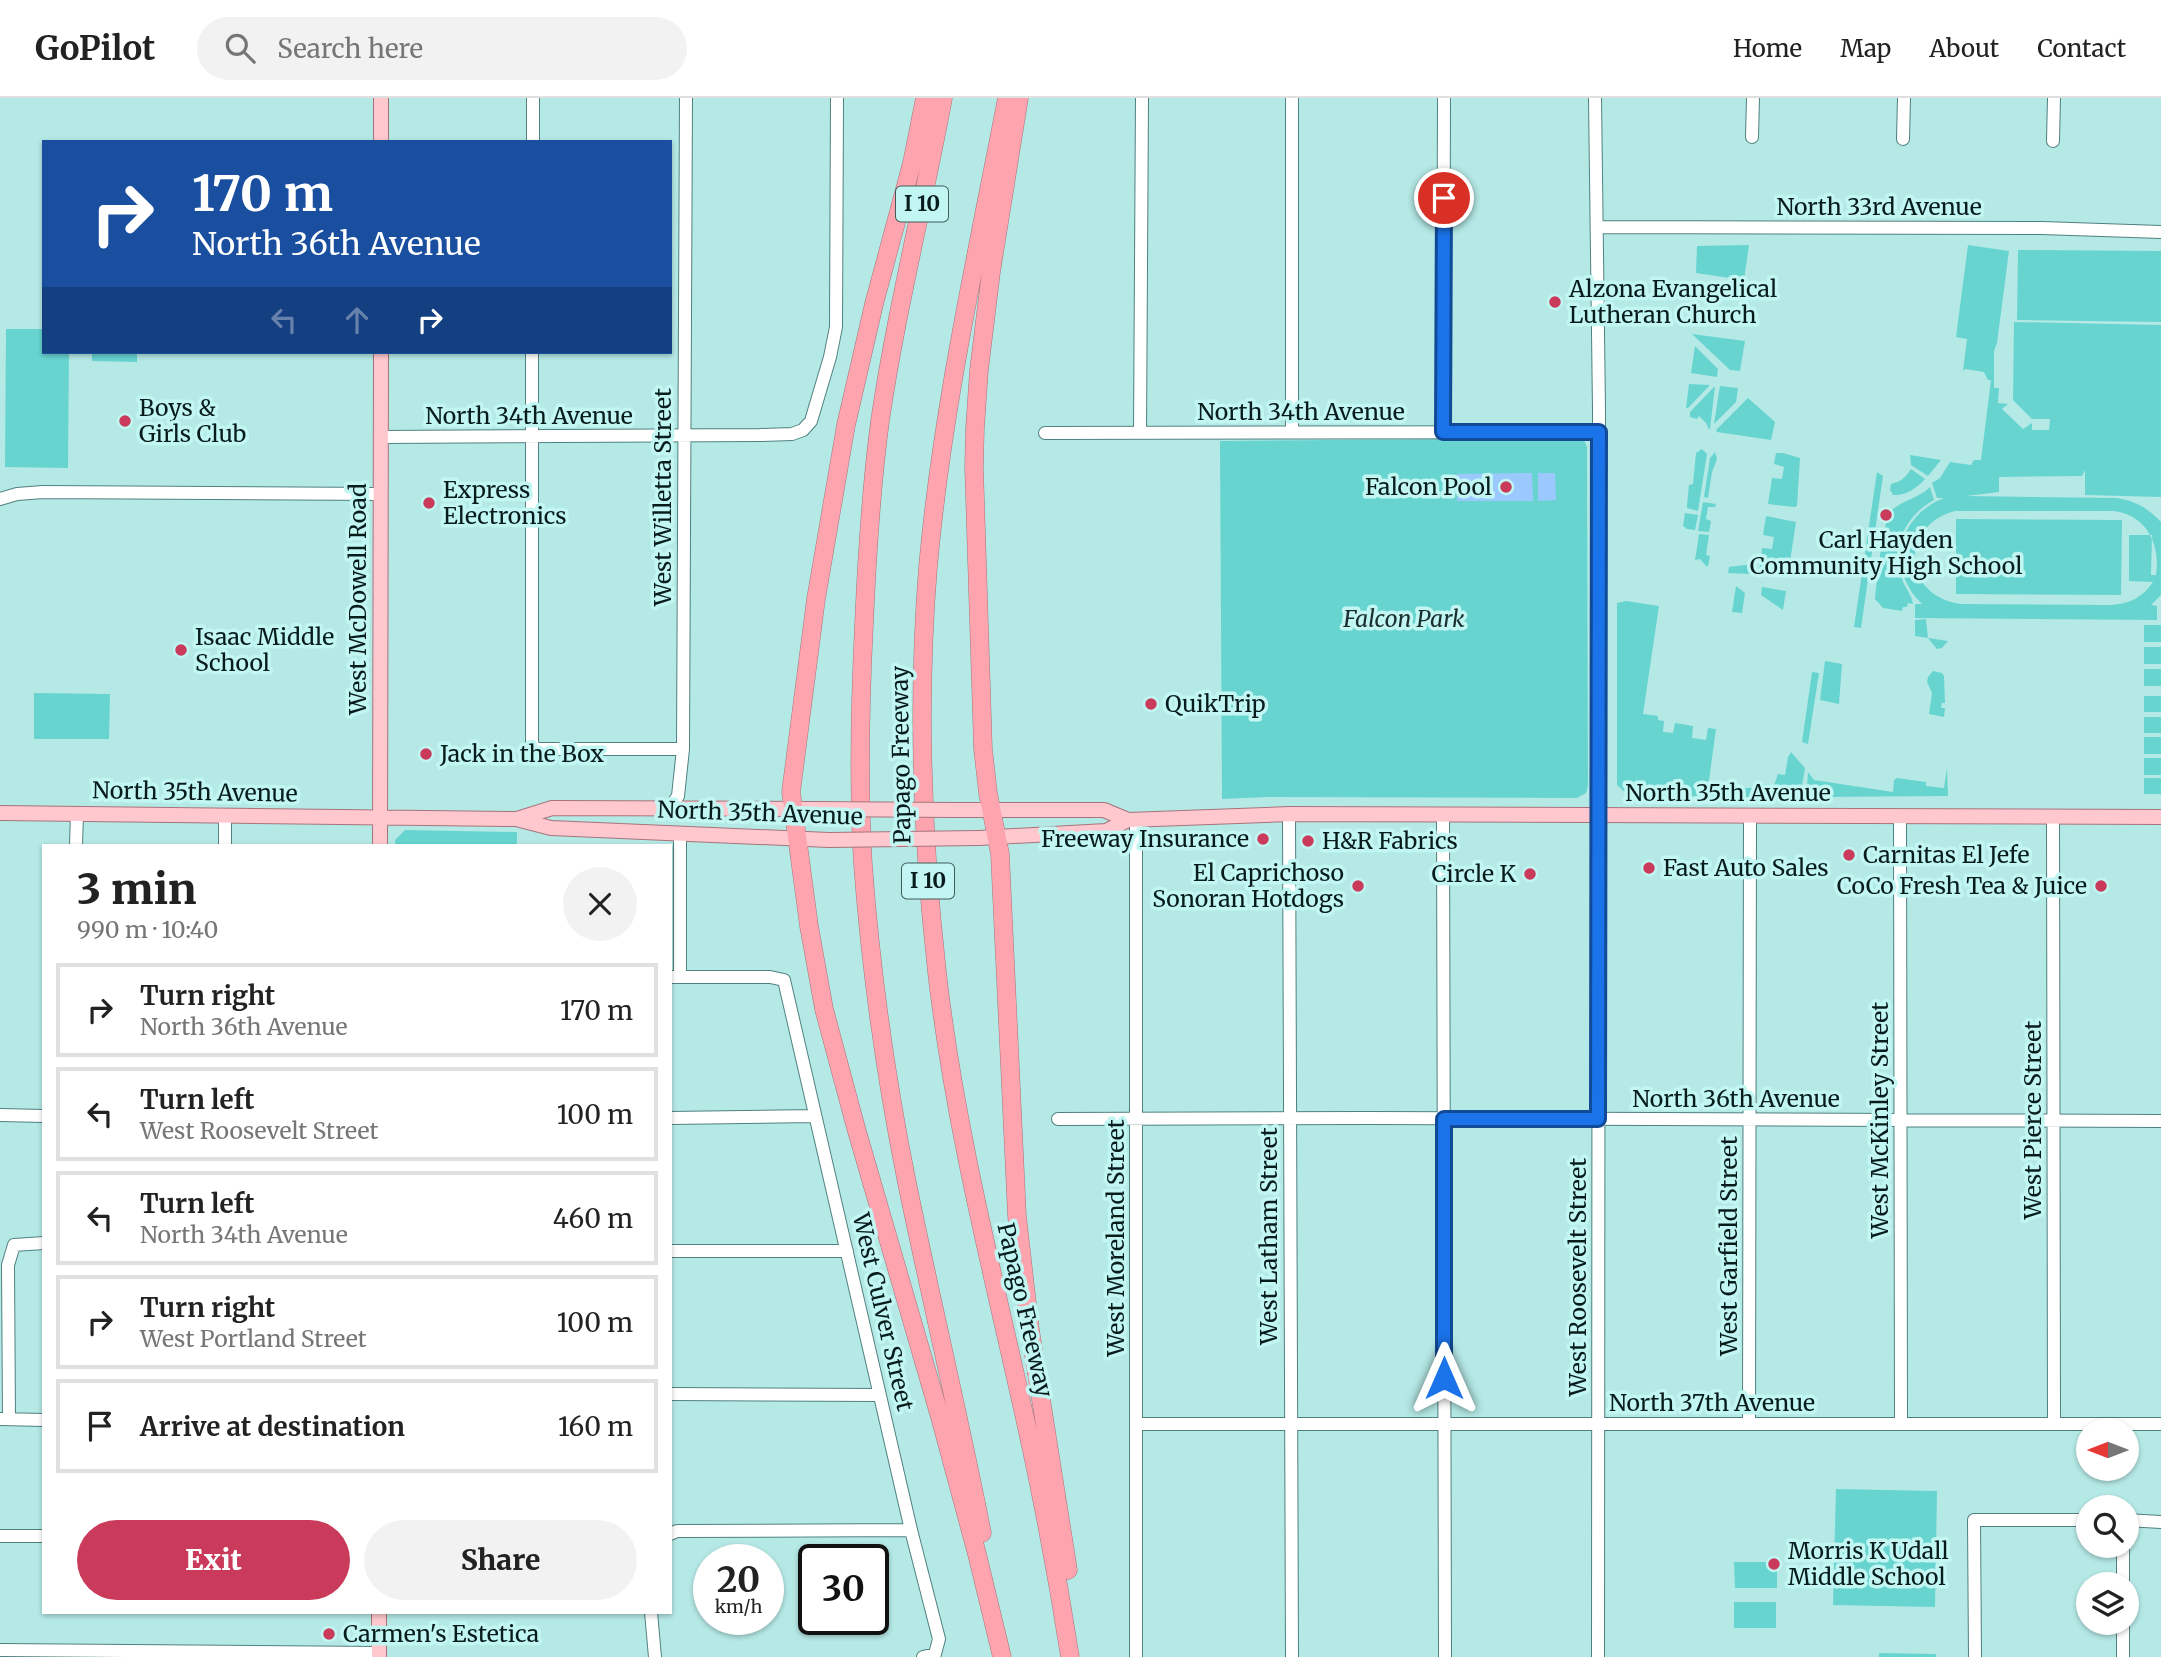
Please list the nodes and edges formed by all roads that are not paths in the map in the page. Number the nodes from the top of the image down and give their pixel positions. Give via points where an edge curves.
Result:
1 (381, 98) edge
2 (533, 98) edge
3 (685, 98) edge
4 (837, 98) edge
5 (925, 98) edge
6 (943, 98) edge
7 (1007, 98) edge
8 (1019, 98) edge
9 (1142, 98) edge
10 (1293, 98) edge
11 (1444, 98) edge
12 (1595, 98) edge
13 (1753, 98) edge
14 (1904, 98) edge
15 (2054, 98) edge
16 (1752, 137) dead end
17 (1903, 139) dead end
18 (381, 140) edge
19 (533, 140) edge
20 (2053, 141) dead end
21 (1597, 227) junction
22 (2161, 232) edge
23 (381, 354) edge
24 (532, 354) edge
25 (1292, 432) junction
26 (1443, 432) junction
27 (1599, 432) junction
28 (1045, 433) dead end
29 (1140, 433) junction
30 (684, 436) junction
31 (380, 438) junction
32 (532, 438) junction
33 (380, 494) junction
34 (0, 499) edge
35 (684, 749) junction
36 (669, 809) junction
37 (793, 809) junction
38 (984, 810) junction
39 (0, 813) edge
40 (77, 813) junction
41 (1289, 814) junction
42 (225, 815) junction
43 (1443, 816) junction
44 (1598, 816) junction
45 (1750, 816) junction
46 (380, 817) junction
47 (1900, 817) junction
48 (2053, 817) junction
49 (2161, 817) edge
50 (516, 819) junction
51 (1132, 820) junction
52 (680, 833) junction
53 (988, 838) junction
54 (804, 840) junction
55 (76, 844) edge
56 (225, 844) edge
57 (380, 844) edge
58 (675, 977) edge
59 (0, 1115) edge
60 (815, 1115) junction
61 (42, 1116) edge
62 (672, 1118) edge
63 (1137, 1118) junction
64 (1058, 1119) dead end
65 (1291, 1119) junction
66 (1444, 1119) junction
67 (1598, 1119) junction
68 (1750, 1120) junction
69 (1901, 1121) junction
70 (2054, 1121) junction
71 (2161, 1121) edge
72 (42, 1243) edge
73 (672, 1251) edge
74 (847, 1251) junction
75 (672, 1394) edge
76 (880, 1395) junction
77 (4, 1419) edge
78 (42, 1419) edge
79 (1137, 1424) junction
80 (1290, 1424) junction
81 (1444, 1424) junction
82 (1599, 1424) junction
83 (1749, 1424) junction
84 (1901, 1424) junction
85 (2054, 1424) junction
86 (2161, 1424) edge
87 (2076, 1520) edge
88 (2139, 1521) edge
89 (2161, 1522) edge
90 (911, 1531) junction
91 (672, 1533) edge
92 (0, 1536) edge
93 (42, 1536) edge
94 (379, 1614) edge
95 (651, 1614) edge
96 (2123, 1635) edge
97 (0, 1650) edge
98 (379, 1655) edge
99 (929, 1655) edge
100 (655, 1657) edge
101 (1003, 1657) edge
102 (1070, 1657) edge
103 (1077, 1657) edge
104 (1136, 1657) edge
105 (1292, 1657) edge
106 (1445, 1657) edge
107 (1598, 1657) edge
108 (1975, 1657) edge
109 (2123, 1657) edge

1 - 18 main road
2 - 19 street
3 - 30 street, West Willetta Street
4 - 30 street, North 34th Avenue via 836,327 811,421 792,434
5 - 37 highway via 836,477 813,622 791,792
6 - 101 highway, Papago Freeway / I 10 via 899,311 870,516 861,700 863,864 884,1051 906,1181 976,1502
7 - 102 highway, Papago Freeway / I 10 via 944,431 924,636 923,783 937,971 953,1085 1054,1560
8 - 38 highway via 991,272 975,428
9 - 29 street
10 - 25 street
11 - 26 street
12 - 21 street, West Roosevelt Street
13 - 16 street
14 - 17 street
15 - 20 street
21 - 22 street, North 33rd Avenue
21 - 27 street, West Roosevelt Street
23 - 31 main road, West McDowell Road
24 - 32 street
25 - 26 street, North 34th Avenue
25 - 29 street, North 34th Avenue
26 - 27 street, North 34th Avenue
27 - 44 street, West Roosevelt Street
28 - 29 street, North 34th Avenue
30 - 32 street, North 34th Avenue
30 - 35 street, West Willetta Street
31 - 32 street, North 34th Avenue
31 - 33 main road, West McDowell Road
32 - 35 street via 532,743 540,749
33 - 34 street via 43,492
33 - 46 main road, West McDowell Road
35 - 36 street, West Willetta Street via 678,796
36 - 37 main road, North 35th Avenue
36 - 50 main road, North 35th Avenue via 552,808
37 - 38 main road, North 35th Avenue, bridge
37 - 54 highway
38 - 51 main road, North 35th Avenue via 1104,810
38 - 53 highway
39 - 40 main road, North 35th Avenue
40 - 42 main road, North 35th Avenue
40 - 55 street
41 - 43 main road, North 35th Avenue
41 - 51 main road, North 35th Avenue
41 - 65 street, West Latham Street
42 - 46 main road, North 35th Avenue
42 - 56 street
43 - 44 main road, North 35th Avenue
43 - 66 street
44 - 45 main road, North 35th Avenue
44 - 67 street, West Roosevelt Street
45 - 47 main road, North 35th Avenue
45 - 68 street, West Garfield Street
46 - 50 main road, North 35th Avenue
46 - 57 main road, West McDowell Road
47 - 48 main road, North 35th Avenue
47 - 69 street, West McKinley Street
48 - 49 main road, North 35th Avenue
48 - 70 street, West Pierce Street
50 - 52 main road, North 35th Avenue via 551,828
51 - 53 main road, North 35th Avenue via 1106,831
51 - 63 street, West Moreland Street
52 - 54 main road, North 35th Avenue
52 - 58 street
53 - 54 main road, North 35th Avenue, bridge
53 - 103 highway via 1000,854 1017,1216
54 - 101 highway via 824,1009
58 - 60 street, West Culver Street via 770,976 784,980
59 - 61 street
60 - 62 street
60 - 74 street, West Culver Street
63 - 64 street, North 36th Avenue
63 - 65 street, North 36th Avenue
63 - 79 street, West Moreland Street
65 - 66 street, North 36th Avenue
65 - 80 street, West Latham Street
66 - 67 street, North 36th Avenue
66 - 81 street
67 - 68 street, North 36th Avenue
67 - 82 street, West Roosevelt Street
68 - 69 street, North 36th Avenue
68 - 83 street, West Garfield Street
69 - 70 street, North 36th Avenue
69 - 84 street, West McKinley Street
70 - 71 street, North 36th Avenue
70 - 85 street, West Pierce Street
72 - 77 street via 14,1245 8,1265
73 - 74 street
74 - 76 street, West Culver Street
75 - 76 street
76 - 90 street, West Culver Street
77 - 78 street
79 - 80 street, North 37th Avenue
79 - 104 street, West Moreland Street
80 - 81 street, North 37th Avenue
80 - 105 street, West Latham Street
81 - 82 street, North 37th Avenue
81 - 106 street
82 - 83 street, North 37th Avenue
82 - 107 street, West Roosevelt Street
83 - 84 street, North 37th Avenue
84 - 85 street, North 37th Avenue
85 - 86 street, North 37th Avenue
87 - 108 street via 1974,1520
88 - 89 street
90 - 91 street
90 - 99 street, West Culver Street via 939,1639
92 - 93 street
94 - 98 main road
95 - 100 street
96 - 109 street
97 - 98 street

